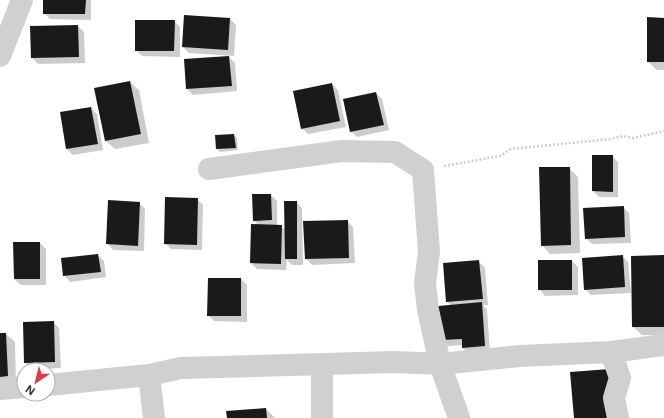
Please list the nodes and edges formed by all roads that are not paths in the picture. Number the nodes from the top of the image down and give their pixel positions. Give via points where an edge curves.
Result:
1 (22, 0) edge
2 (0, 56) edge
3 (209, 169) dead end
4 (664, 345) edge
5 (611, 352) junction
6 (322, 364) junction
7 (440, 364) junction
8 (150, 375) junction
9 (56, 384) edge
10 (16, 388) edge
11 (0, 389) edge
12 (154, 418) edge
13 (322, 418) edge
14 (459, 418) edge
15 (618, 418) edge

1 - 2 street
3 - 7 street via 342,151 395,152 423,170 429,252 425,283
4 - 5 street
5 - 7 street via 520,356
5 - 15 street via 620,378 614,398
6 - 7 street
6 - 8 street via 181,368
6 - 13 street
7 - 14 street
8 - 9 street
8 - 12 street
10 - 11 street

